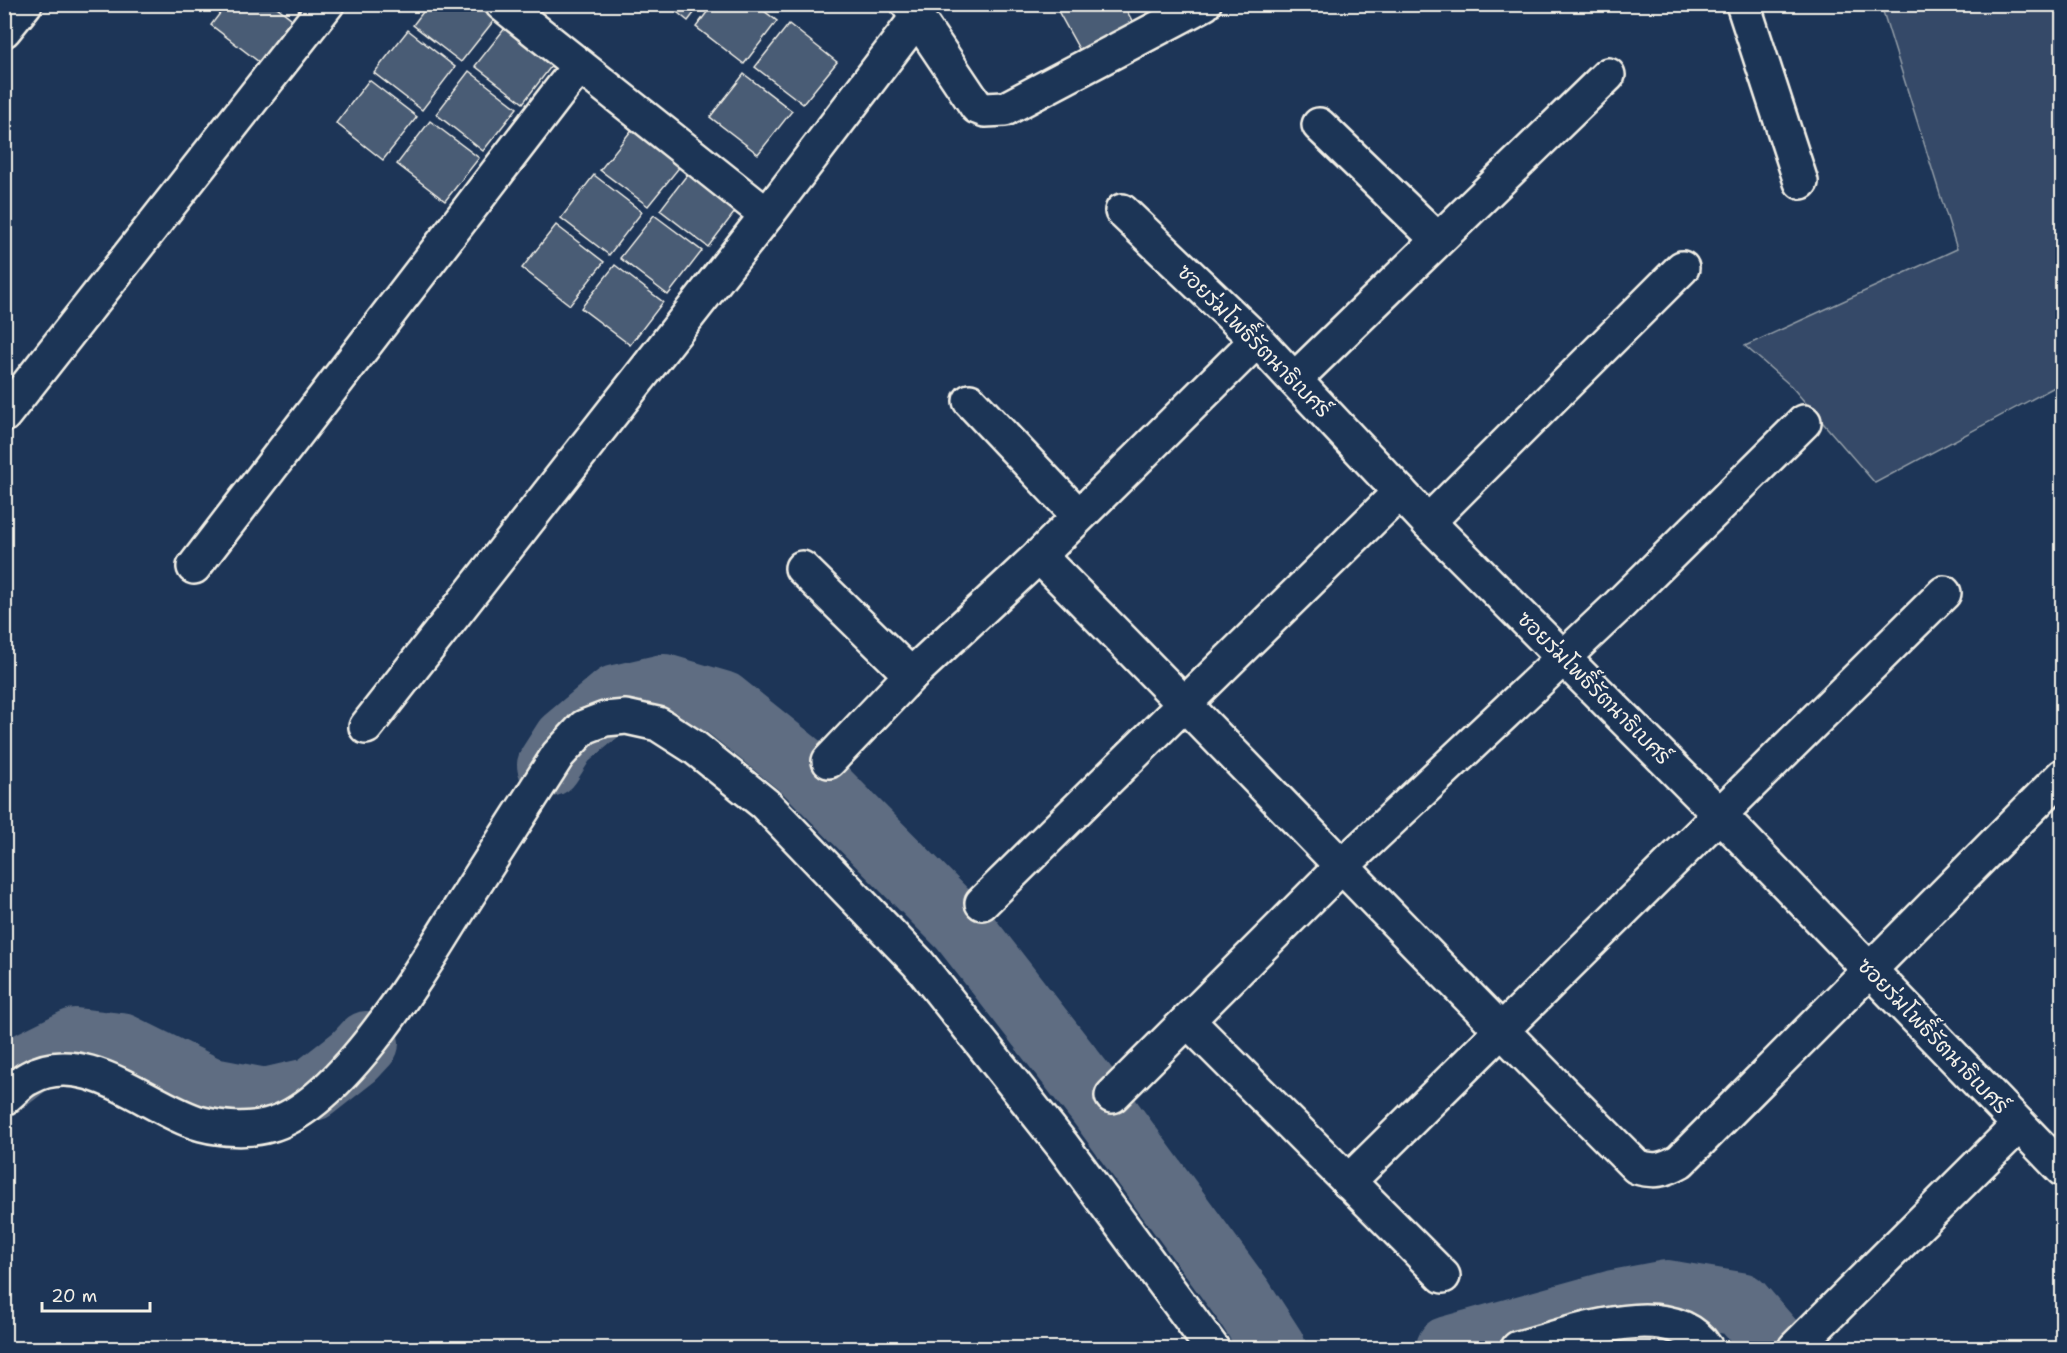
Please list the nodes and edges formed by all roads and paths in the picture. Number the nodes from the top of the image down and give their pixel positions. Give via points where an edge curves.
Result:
1 (24, 4) edge
2 (327, 4) edge
3 (502, 4) edge
4 (1204, 4) edge
5 (1743, 4) edge
6 (912, 12) edge
7 (4, 30) edge
8 (579, 66) junction
9 (1608, 75) dead end
10 (1319, 125) dead end
11 (1801, 182) dead end
12 (1122, 211) dead end
13 (767, 215) junction
14 (1437, 239) junction
15 (1682, 268) dead end
16 (1257, 340) junction
17 (1295, 378) junction
18 (970, 401) dead end
19 (4, 415) edge
20 (1804, 422) dead end
21 (1400, 492) junction
22 (1078, 515) junction
23 (1428, 522) junction
24 (1039, 556) junction
25 (194, 567) dead end
26 (802, 568) dead end
27 (1944, 593) dead end
28 (1564, 657) junction
29 (911, 675) junction
30 (1186, 704) junction
31 (366, 727) dead end
32 (829, 761) dead end
33 (2062, 776) edge
34 (1719, 814) junction
35 (1341, 867) junction
36 (982, 903) dead end
37 (1869, 970) junction
38 (1188, 1021) junction
39 (1499, 1030) junction
40 (1112, 1096) dead end
41 (4, 1098) edge
42 (2019, 1125) junction
43 (2062, 1169) edge
44 (1348, 1182) junction
45 (1443, 1276) dead end
46 (1212, 1348) edge
47 (1518, 1348) edge
48 (1706, 1348) edge
49 (1795, 1348) edge

1 - 7 street
2 - 19 street
3 - 8 street
4 - 6 street via 996,111 977,107
5 - 11 street
6 - 13 street
8 - 13 street
8 - 25 street
9 - 14 street
10 - 14 street
12 - 16 street, ซอยร่มโพธิ์รัตนาธิเบศร์
13 - 31 street
14 - 17 street
15 - 23 street
16 - 17 street, ซอยร่มโพธิ์รัตนาธิเบศร์
16 - 22 street
17 - 21 street, ซอยร่มโพธิ์รัตนาธิเบศร์
18 - 22 street
20 - 28 street
21 - 23 street, ซอยร่มโพธิ์รัตนาธิเบศร์
21 - 30 street
22 - 24 street
23 - 28 street, ซอยร่มโพธิ์รัตนาธิเบศร์
24 - 29 street
24 - 30 street
26 - 29 street
27 - 34 street
28 - 34 street, ซอยร่มโพธิ์รัตนาธิเบศร์
28 - 35 street
29 - 32 street
30 - 35 street
30 - 36 street
33 - 37 street
34 - 37 street, ซอยร่มโพธิ์รัตนาธิเบศร์
34 - 39 street
35 - 38 street
35 - 39 street
37 - 39 street via 1680,1161 1665,1170 1637,1167
37 - 42 street, ซอยร่มโพธิ์รัตนาธิเบศร์
38 - 40 street
38 - 44 street
39 - 44 street
41 - 46 street via 29,1077 57,1070 87,1072 110,1080 201,1124 234,1128 270,1125 305,1107 347,1069 396,1009 558,755 584,727 626,717 658,724 694,747 765,804 918,963 1062,1146
42 - 43 street, ซอยร่มโพธิ์รัตนาธิเบศร์
42 - 49 street
44 - 45 street
47 - 48 street via 1620,1322 1652,1320 1680,1328

